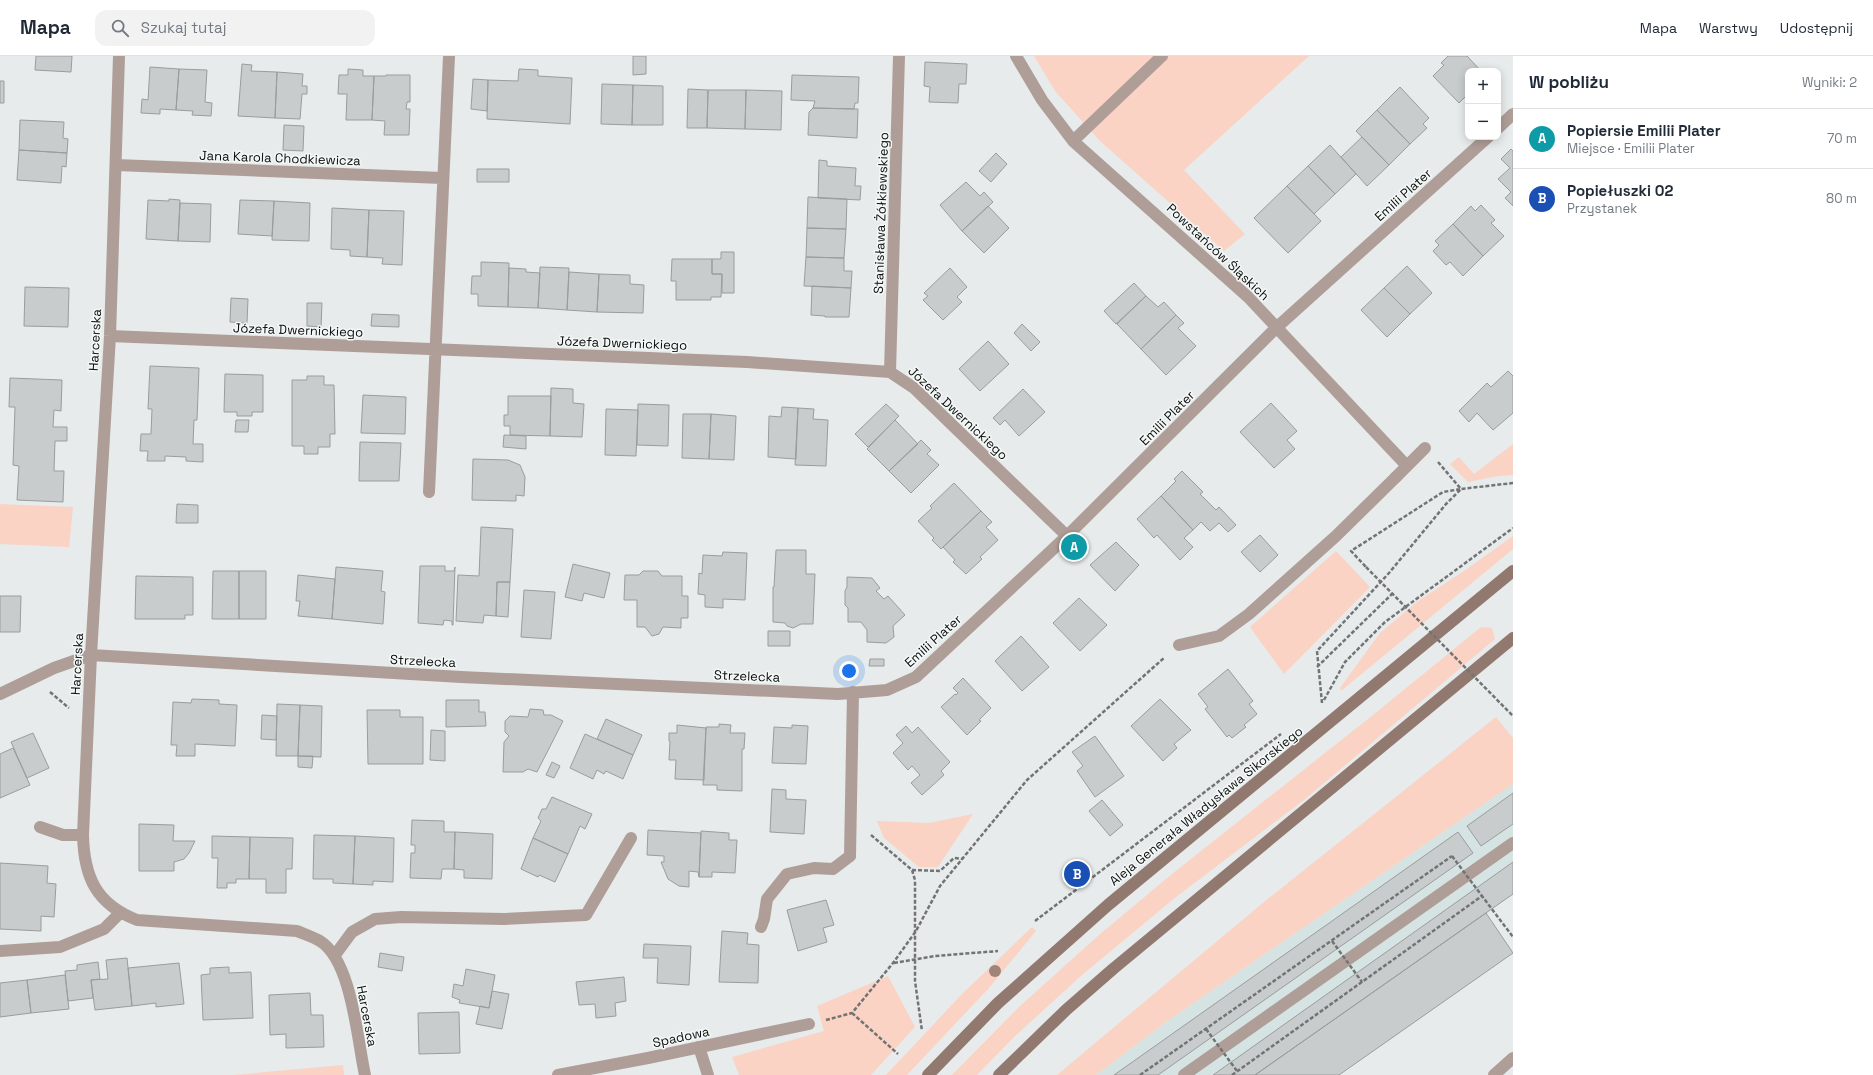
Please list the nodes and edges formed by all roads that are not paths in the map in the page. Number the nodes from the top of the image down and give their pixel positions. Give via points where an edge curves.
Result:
1 (119, 56) edge
2 (449, 56) edge
3 (899, 56) edge
4 (1016, 56) edge
5 (1162, 56) edge
6 (1513, 114) edge
7 (1501, 125) edge
8 (1485, 140) edge
9 (1073, 141) junction
10 (116, 165) junction
11 (442, 178) junction
12 (1276, 328) junction
13 (110, 336) junction
14 (435, 349) junction
15 (890, 372) junction
16 (1425, 448) dead end
17 (1407, 466) junction
18 (429, 492) dead end
19 (1067, 536) junction
20 (1513, 573) edge
21 (1513, 638) edge
22 (1178, 645) road end
23 (91, 655) junction
24 (853, 692) junction
25 (0, 694) edge
26 (40, 827) dead end
27 (84, 834) junction
28 (631, 838) dead end
29 (1513, 843) edge
30 (120, 913) junction
31 (761, 928) dead end
32 (0, 951) edge
33 (335, 955) junction
34 (809, 1024) road end
35 (699, 1048) junction
36 (1513, 1058) edge
37 (364, 1075) edge
38 (558, 1075) edge
39 (708, 1075) edge
40 (928, 1075) edge
41 (999, 1075) edge
42 (1184, 1075) edge
43 (1494, 1075) edge

1 - 10 street, Harcerska
2 - 11 street
3 - 15 street, Stanisława Żółkiewskiego
4 - 9 street, Powstańców Śląskich via 1042,100
5 - 9 street
6 - 7 street
8 - 12 street, Emilii Plater
9 - 12 street, Powstańców Śląskich via 1248,297
10 - 11 street, Jana Karola Chodkiewicza
10 - 13 street, Harcerska
11 - 14 street
12 - 17 street, Powstańców Śląskich
12 - 19 street, Emilii Plater
13 - 14 street, Józefa Dwernickiego
13 - 23 street, Harcerska
14 - 15 street, Józefa Dwernickiego via 747,362
14 - 18 street
15 - 19 street, Józefa Dwernickiego via 914,388
16 - 17 street
17 - 22 street via 1336,536 1249,614 1219,636
19 - 24 street, Emilii Plater via 916,676 888,690
20 - 40 main road, Aleja Generała Władysława Sikorskiego via 1108,905 998,1003
21 - 41 main road via 1129,956 1066,1010
23 - 24 street, Strzelecka via 468,678 838,694
23 - 25 street, Strzelecka via 54,668
23 - 27 street, Harcerska
24 - 31 street via 850,856 833,869 814,868 787,874 767,899
26 - 27 street via 63,834
27 - 30 street, Harcerska via 84,847 95,888
28 - 33 street via 586,915 504,919 375,919 352,932
29 - 42 street
30 - 32 street via 104,929 60,947
30 - 33 street, Harcerska via 137,920 297,931 320,941
33 - 37 street, Harcerska via 349,988
34 - 35 street, Spadowa
35 - 38 street, Spadowa
35 - 39 street
36 - 43 street

